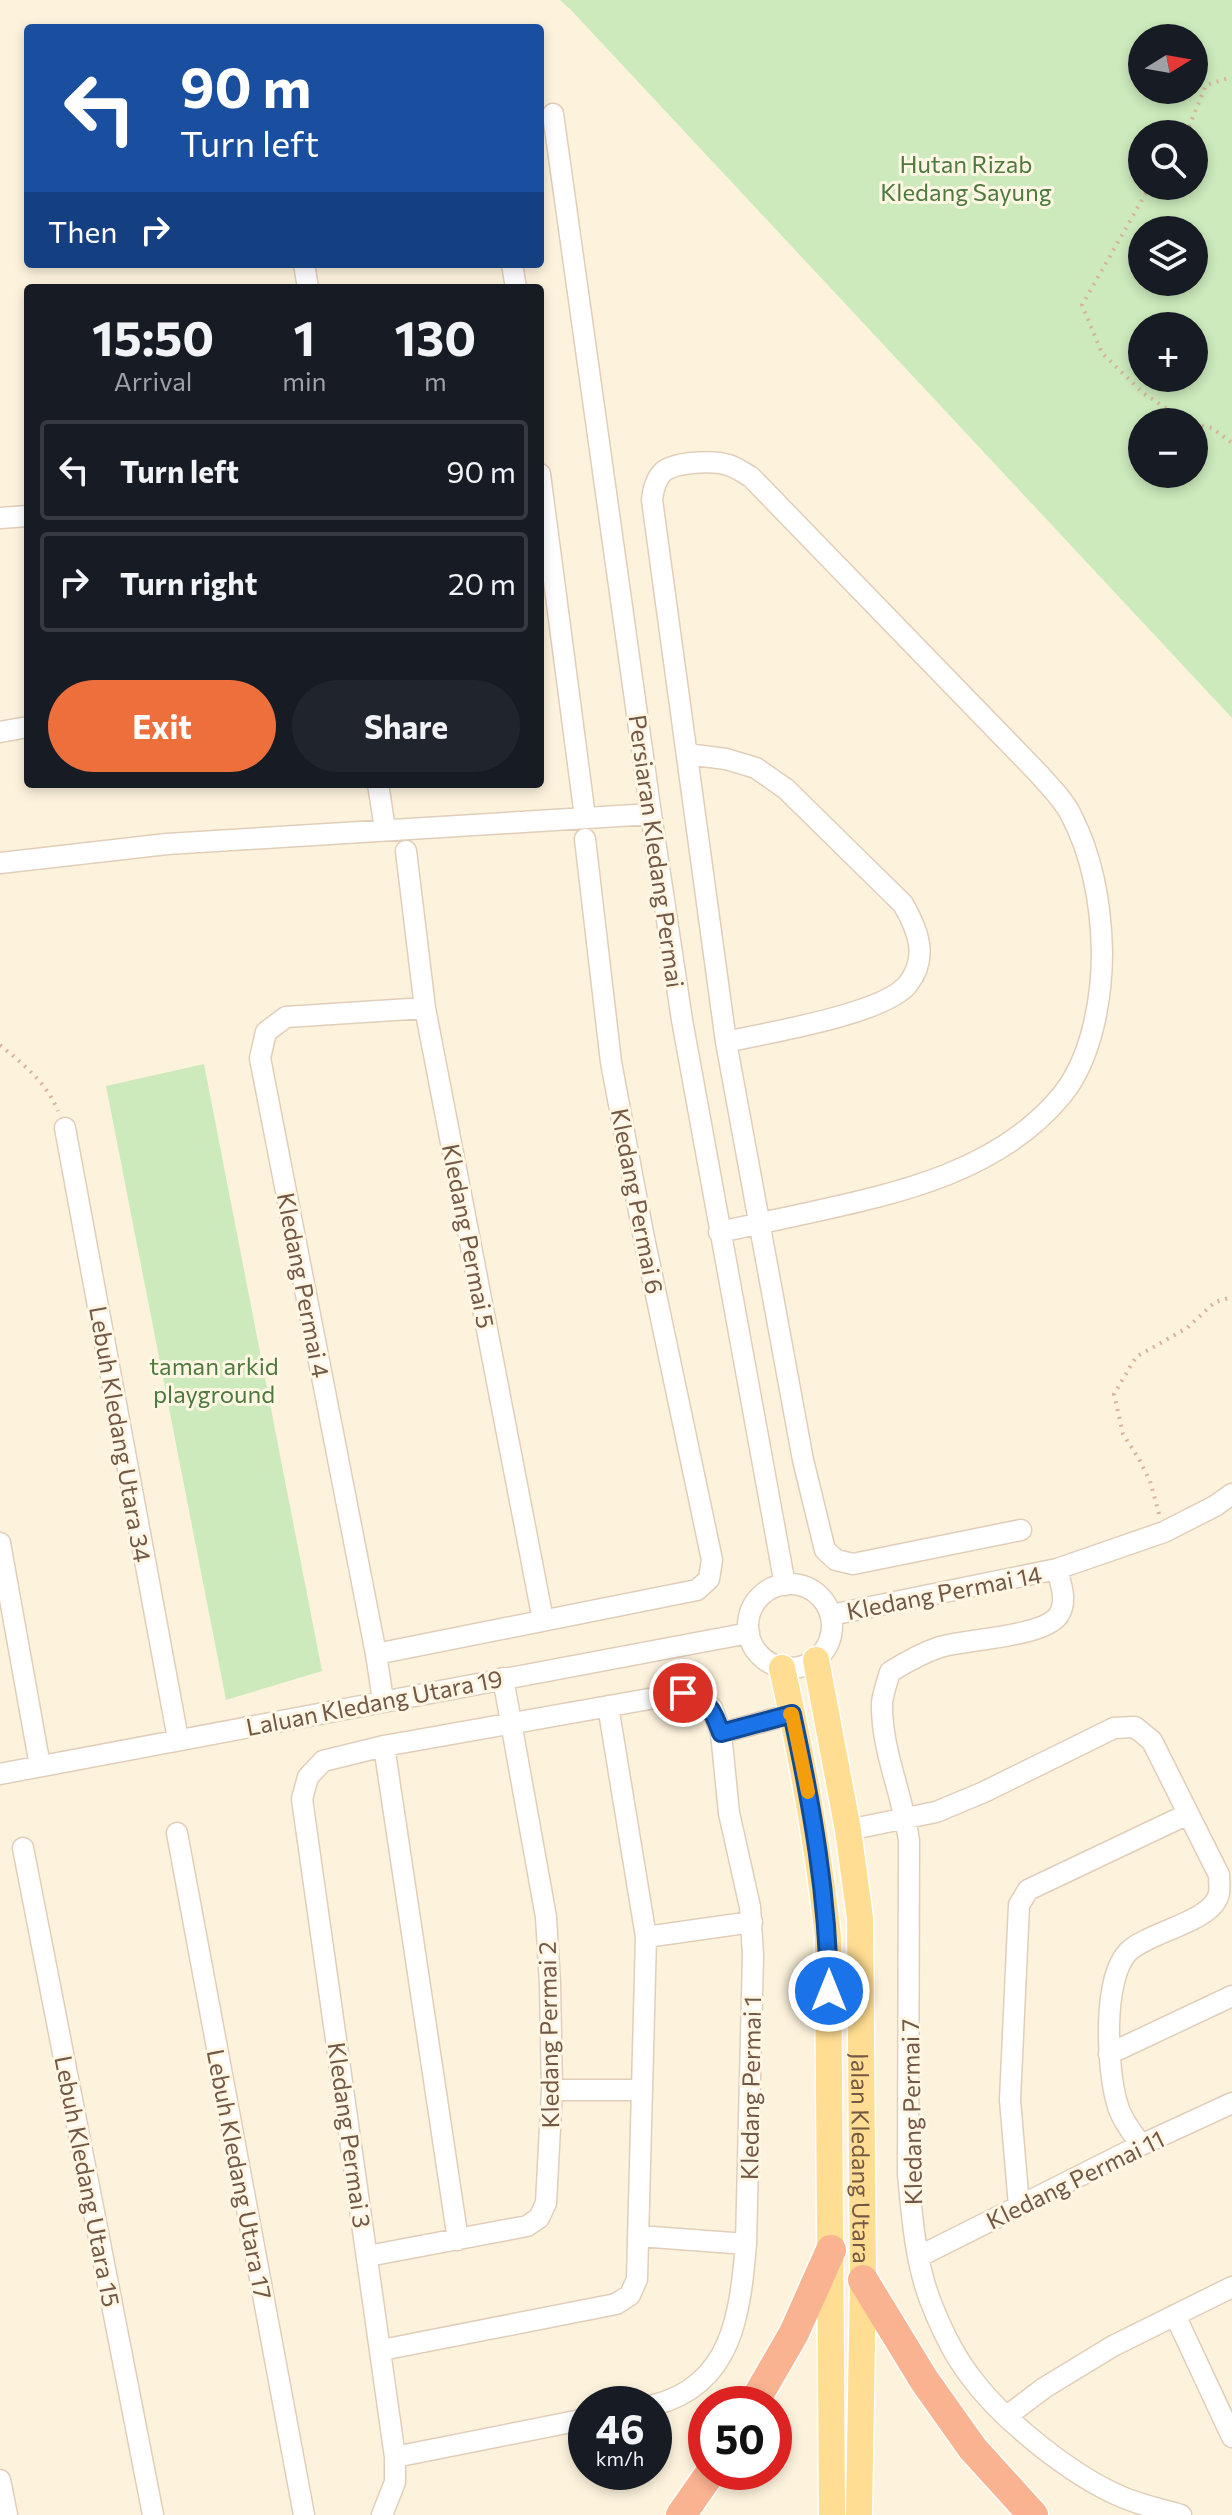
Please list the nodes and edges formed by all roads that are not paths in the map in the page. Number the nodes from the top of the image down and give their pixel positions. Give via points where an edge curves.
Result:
1 (553, 114) dead end
2 (544, 504) edge
3 (24, 516) edge
4 (0, 518) edge
5 (24, 728) edge
6 (0, 732) edge
7 (687, 754) junction
8 (379, 788) edge
9 (651, 814) junction
10 (585, 817) junction
11 (385, 829) junction
12 (585, 839) dead end
13 (406, 851) dead end
14 (0, 863) edge
15 (425, 1008) junction
16 (726, 1042) junction
17 (65, 1128) road end
18 (761, 1223) junction
19 (719, 1232) junction
20 (1232, 1494) edge
21 (1021, 1530) dead end
22 (0, 1543) edge
23 (1057, 1569) junction
24 (785, 1585) junction
25 (831, 1615) junction
26 (543, 1620) junction
27 (749, 1633) junction
28 (376, 1654) junction
29 (816, 1660) junction
30 (782, 1668) junction
31 (503, 1678) junction
32 (383, 1700) junction
33 (608, 1706) junction
34 (792, 1714) junction
35 (512, 1725) junction
36 (721, 1733) junction
37 (178, 1739) junction
38 (384, 1746) junction
39 (40, 1766) junction
40 (0, 1774) edge
41 (1188, 1814) junction
42 (906, 1819) junction
43 (848, 1830) junction
44 (177, 1833) dead end
45 (23, 1848) dead end
46 (752, 1922) junction
47 (646, 1937) junction
48 (1232, 1996) edge
49 (1109, 2054) junction
50 (552, 2090) junction
51 (642, 2090) junction
52 (1232, 2103) edge
53 (1141, 2145) junction
54 (1019, 2206) junction
55 (639, 2236) junction
56 (458, 2240) junction
57 (746, 2244) junction
58 (831, 2250) junction
59 (368, 2256) junction
60 (918, 2257) junction
61 (863, 2280) junction
62 (1232, 2287) edge
63 (1175, 2315) junction
64 (382, 2350) junction
65 (763, 2386) edge
66 (672, 2398) edge
67 (1007, 2416) junction
68 (568, 2423) edge
69 (1232, 2437) edge
70 (395, 2457) junction
71 (0, 2480) edge
72 (698, 2490) edge
73 (7, 2515) edge
74 (153, 2515) edge
75 (304, 2515) edge
76 (382, 2515) edge
77 (681, 2515) edge
78 (832, 2515) edge
79 (859, 2515) edge
80 (1033, 2515) edge
81 (1181, 2515) edge

1 - 9 street, Persiaran Kledang Permai
2 - 10 street
3 - 4 street
5 - 6 street
7 - 16 street
7 - 16 street via 756,768 786,789 903,904 921,945 908,986 883,1002
7 - 18 street via 652,500 664,471 709,461 751,477 1039,774 1071,814 1101,913 1102,971 1093,1035 1063,1094 1025,1133 928,1183
8 - 11 street
9 - 10 street
9 - 19 street, Persiaran Kledang Permai
10 - 11 street
11 - 14 street via 167,844
12 - 26 street, Kledang Permai 6 via 611,1062 712,1560 709,1579 697,1590
13 - 15 street, Kledang Permai 5
15 - 26 street, Kledang Permai 5
15 - 28 street, Kledang Permai 4 via 286,1017 266,1032 260,1058
16 - 18 street
17 - 37 street, Lebuh Kledang Utara 34
18 - 19 street
18 - 21 street via 803,1460 825,1550 836,1560 853,1564
19 - 24 street, Persiaran Kledang Permai
20 - 23 street, Kledang Permai 14 via 1164,1532
22 - 39 street
23 - 25 street, Kledang Permai 14
23 - 42 street, Kledang Permai 14 via 1064,1601 1057,1617 1040,1629 942,1646 890,1672 882,1700 885,1737
24 - 25 street via 818,1595
24 - 27 street via 757,1601
25 - 29 street via 830,1640
26 - 28 street
27 - 30 street via 760,1655
27 - 31 street, Laluan Kledang Utara 19
28 - 32 street, Kledang Permai 4
29 - 30 street
29 - 43 main road, Jalan Kledang Utara
30 - 34 main road, Jalan Kledang Utara
31 - 32 street, Laluan Kledang Utara 19
31 - 35 street, Kledang Permai 2
32 - 37 street, Laluan Kledang Utara 19
33 - 35 street
33 - 36 street via 683,1693 712,1708
33 - 47 street
34 - 36 street
34 - 58 main road, Jalan Kledang Utara via 820,1858 828,1937
35 - 38 street
35 - 50 street, Kledang Permai 2 via 546,1917
36 - 46 street, Kledang Permai 1 via 729,1813
37 - 39 street, Laluan Kledang Utara 19
38 - 56 street
38 - 59 street, Kledang Permai 3 via 323,1761 308,1777 302,1799
39 - 40 street, Laluan Kledang Utara 19
41 - 42 street via 1152,1741 1135,1727 1114,1728 984,1792
41 - 49 street via 1219,1875 1219,1895 1208,1912 1128,1952 1117,1973
41 - 54 street via 1028,1890 1019,1905 1010,2100
42 - 43 street
42 - 60 street, Kledang Permai 7 via 908,2174
43 - 61 main road, Jalan Kledang Utara via 860,1918
44 - 75 street, Lebuh Kledang Utara 17
45 - 74 street, Lebuh Kledang Utara 15
46 - 47 street
46 - 57 street, Kledang Permai 1
47 - 51 street
48 - 49 street
49 - 53 street via 1117,2103
50 - 51 street
50 - 56 street, Kledang Permai 2 via 546,2203 539,2218 527,2226
51 - 55 street
52 - 53 street, Kledang Permai 11
53 - 54 street, Kledang Permai 11
54 - 60 street, Kledang Permai 11
55 - 57 street
55 - 64 street via 637,2279 630,2295 616,2304
56 - 59 street, Kledang Permai 2
57 - 66 street, Kledang Permai 1 via 733,2333 715,2368 693,2389
58 - 65 highway
58 - 78 main road, Jalan Kledang Utara
59 - 64 street, Kledang Permai 3
60 - 67 street, Kledang Permai 7 via 948,2339 969,2375
61 - 79 main road, Jalan Kledang Utara
61 - 80 highway via 973,2449
62 - 63 street
63 - 67 street via 1113,2346
63 - 69 street
64 - 70 street, Kledang Permai 3
67 - 81 street, Kledang Permai 7 via 1086,2478 1123,2498
68 - 70 street
70 - 76 street, Kledang Permai 3 via 395,2482
71 - 73 street
72 - 77 highway

